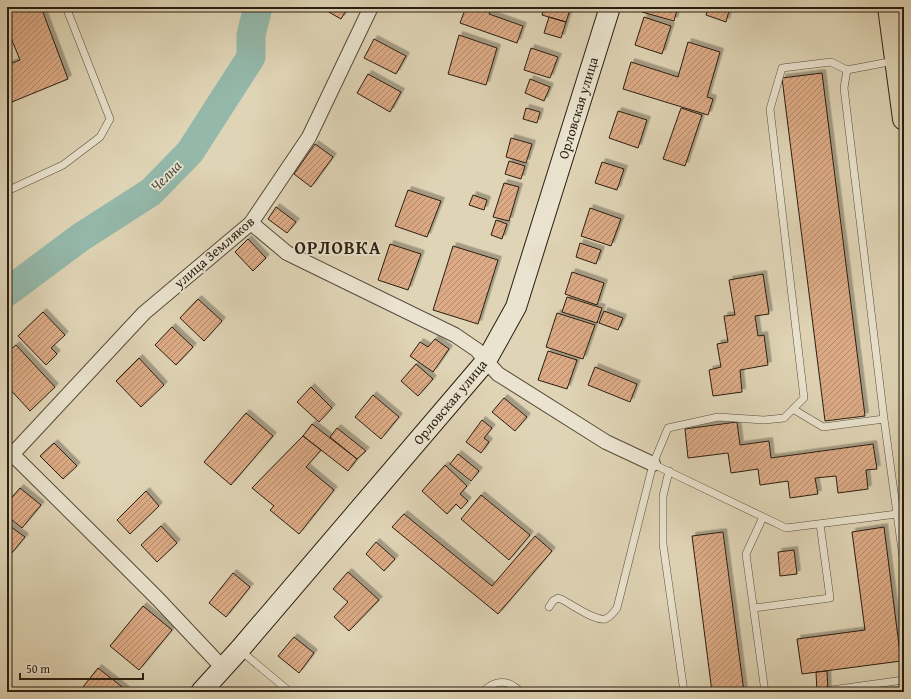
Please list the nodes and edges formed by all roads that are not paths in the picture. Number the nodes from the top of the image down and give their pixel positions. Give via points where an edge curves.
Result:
1 (66, 7) edge
2 (371, 7) edge
3 (610, 7) edge
4 (889, 7) edge
5 (897, 60) junction
6 (847, 70) junction
7 (904, 119) edge
8 (7, 191) edge
9 (251, 223) junction
10 (486, 361) junction
11 (794, 409) junction
12 (884, 419) junction
13 (10, 457) edge
14 (654, 464) junction
15 (669, 471) junction
16 (897, 514) junction
17 (763, 517) junction
18 (820, 524) junction
19 (904, 565) edge
20 (549, 607) dead end
21 (754, 608) junction
22 (240, 649) junction
23 (223, 668) junction
24 (904, 680) edge
25 (201, 692) edge
26 (290, 692) edge
27 (483, 692) edge
28 (522, 692) edge
29 (684, 692) edge
30 (766, 692) edge
31 (817, 692) edge

1 - 8 lane via 110,119 100,137 63,165
2 - 9 street, улица Земляков via 308,137
3 - 10 street, Орловская улица via 516,307
4 - 5 main road
5 - 6 lane
5 - 7 main road
6 - 11 lane via 831,62 782,68 770,109 804,398
6 - 12 lane via 844,88
9 - 10 street via 287,253 455,335 477,350
9 - 13 street, улица Земляков via 144,312
10 - 14 street via 498,374 606,442
10 - 22 street, Орловская улица
11 - 12 lane via 823,427
11 - 14 lane via 784,418 764,420 718,417 668,428
12 - 16 lane
13 - 23 street via 147,588
14 - 15 lane
14 - 20 lane via 617,608 611,616 603,619 596,618 558,598
15 - 17 lane
15 - 29 lane via 663,496 663,544
16 - 18 lane
16 - 19 lane
17 - 18 lane via 786,528
17 - 21 lane via 746,554
18 - 21 lane via 830,598
21 - 30 lane
22 - 23 street, Орловская улица
22 - 26 lane
23 - 25 street, Орловская улица
24 - 31 lane
27 - 28 lane via 497,682 511,684

